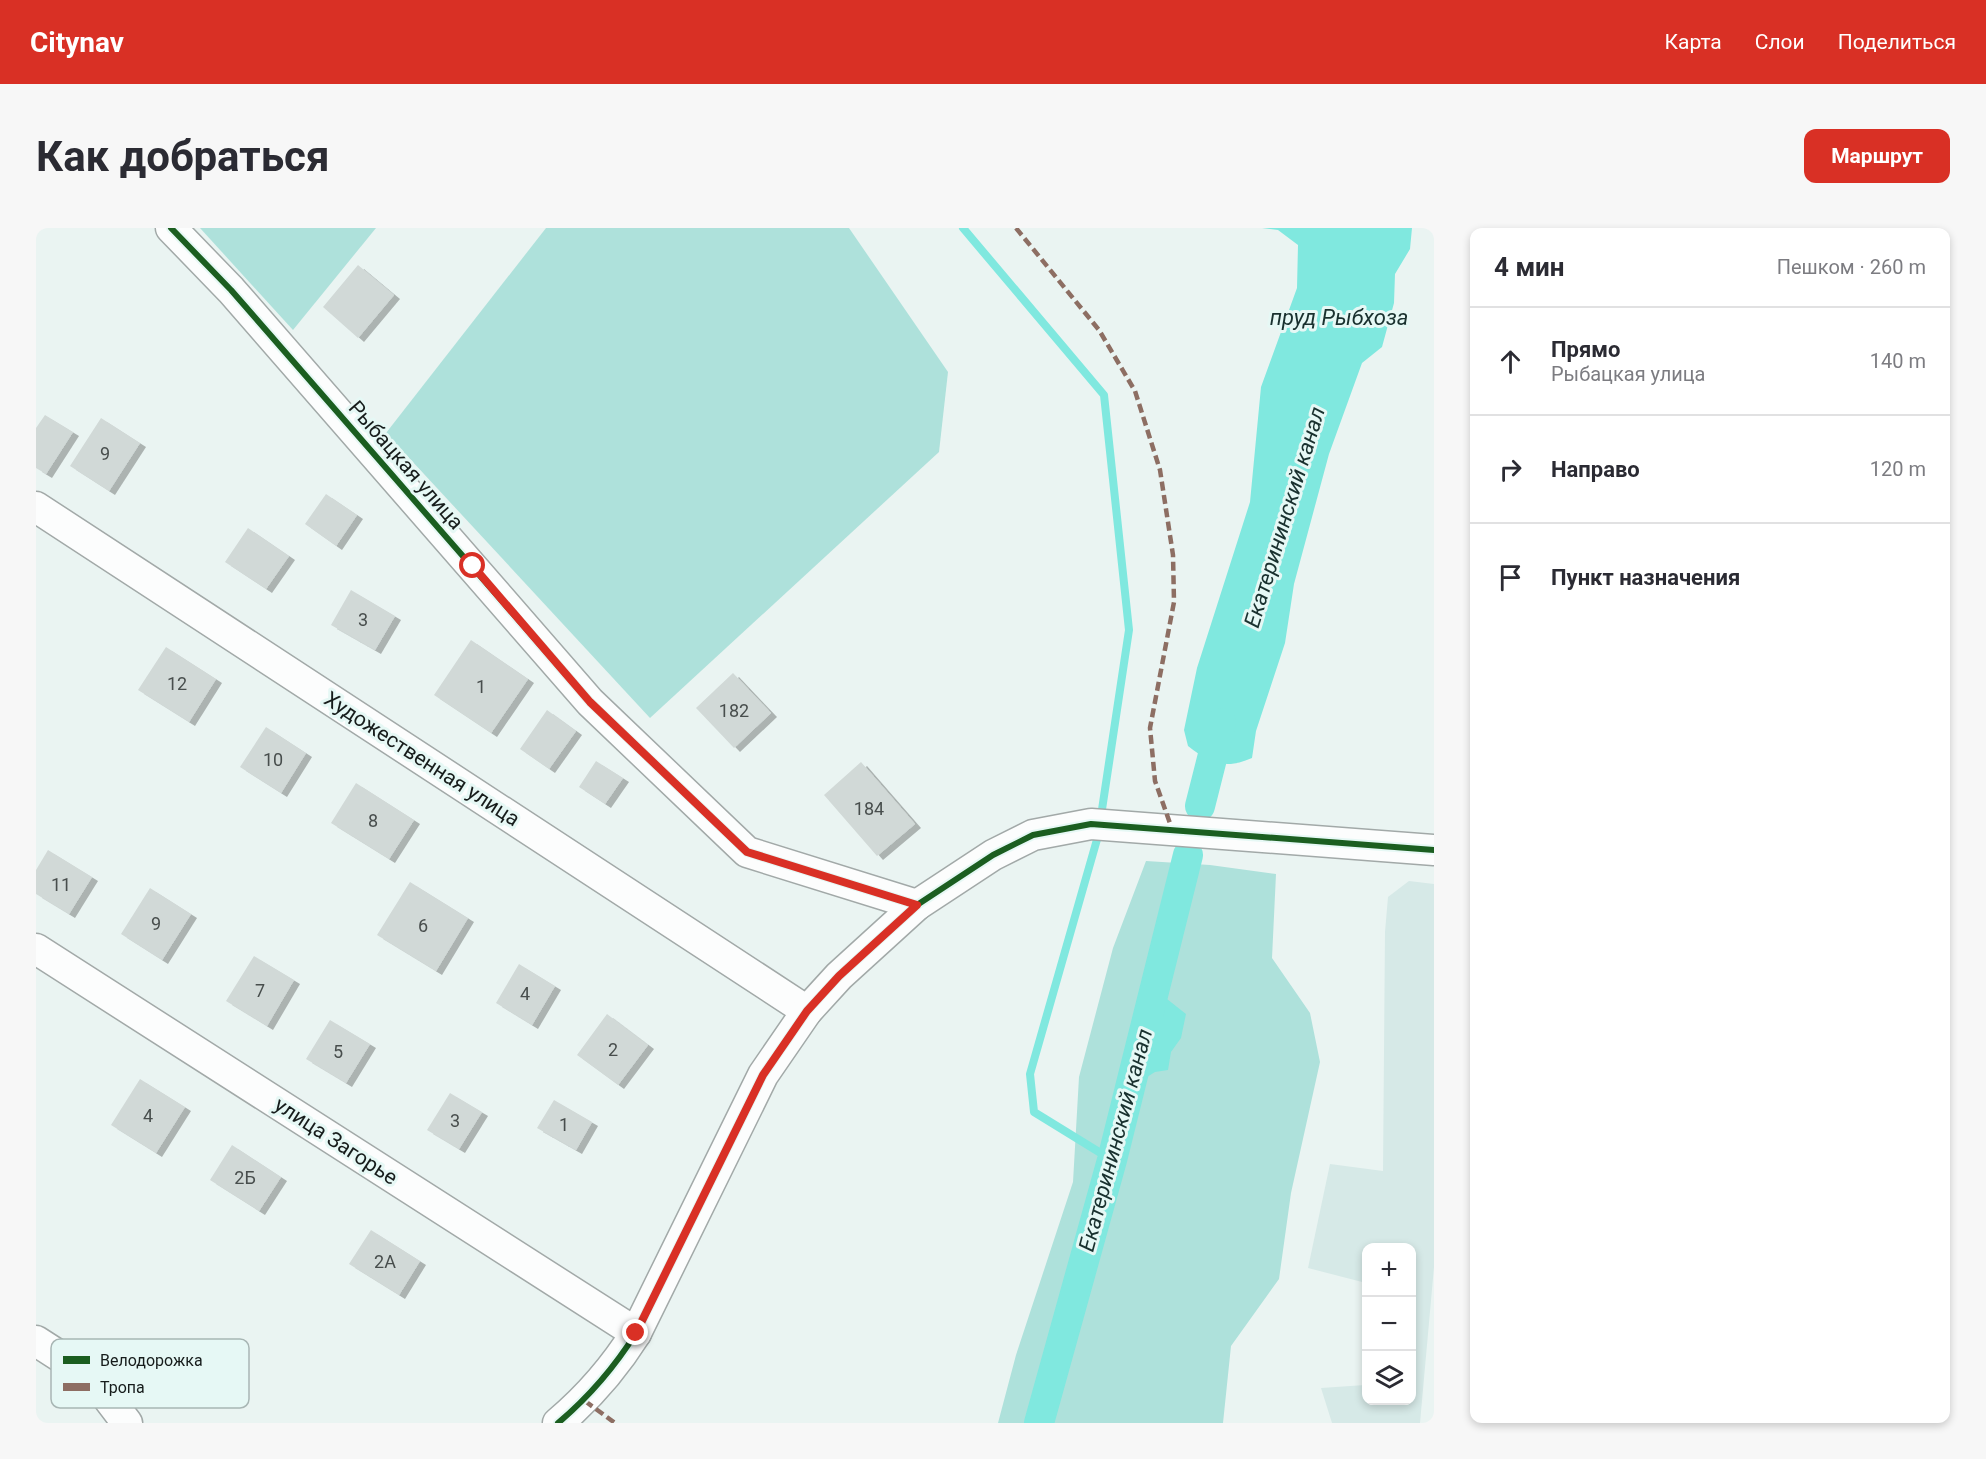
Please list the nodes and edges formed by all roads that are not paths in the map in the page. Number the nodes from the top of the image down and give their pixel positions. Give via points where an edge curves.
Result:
1 (171, 228) edge
2 (36, 507) edge
3 (1434, 850) edge
4 (917, 905) junction
5 (36, 949) edge
6 (807, 1011) junction
7 (636, 1333) junction
8 (36, 1341) edge
9 (51, 1351) edge
10 (116, 1408) edge
11 (127, 1423) edge
12 (558, 1423) edge

1 - 4 street, Рыбацкая улица via 231,290 590,702 747,852
2 - 6 street, Художественная улица
3 - 4 street via 1105,825 1034,835 993,855
4 - 6 street
5 - 7 street, улица Загорье
6 - 7 street via 763,1075
7 - 12 street via 616,1366 585,1401
8 - 9 street
10 - 11 street

